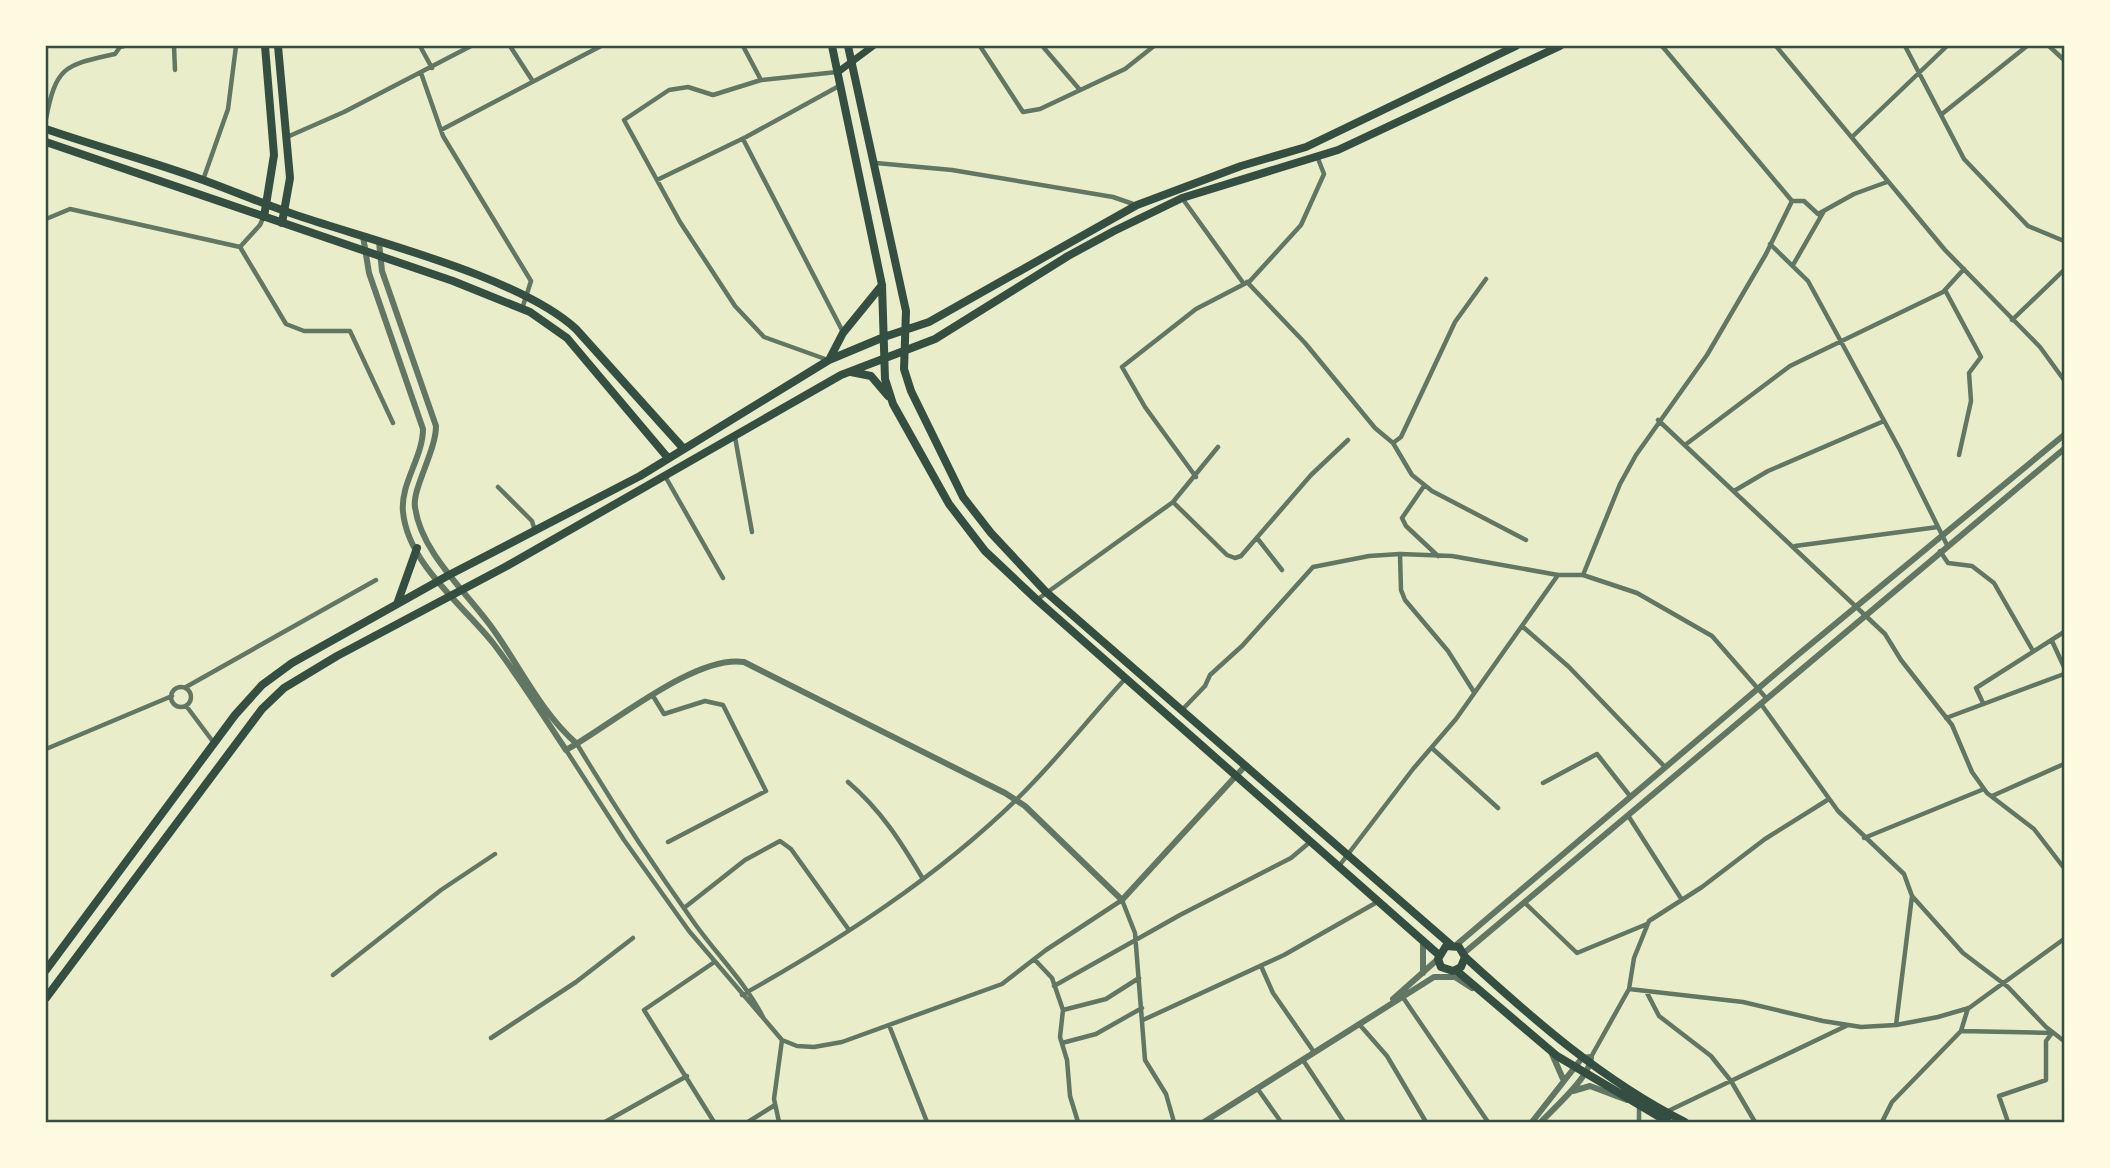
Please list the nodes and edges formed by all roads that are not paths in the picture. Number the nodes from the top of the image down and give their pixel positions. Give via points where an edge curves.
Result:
1 (124, 46) edge
2 (174, 46) edge
3 (236, 46) edge
4 (264, 46) edge
5 (278, 46) edge
6 (421, 46) edge
7 (471, 46) edge
8 (510, 46) edge
9 (601, 46) edge
10 (743, 46) edge
11 (832, 46) edge
12 (848, 46) edge
13 (873, 46) edge
14 (980, 46) edge
15 (1154, 46) edge
16 (1516, 46) edge
17 (1560, 46) edge
18 (1662, 46) edge
19 (1776, 46) edge
20 (1905, 46) edge
21 (1947, 46) edge
22 (2027, 46) edge
23 (2049, 46) edge
24 (1044, 48) dead end
25 (2064, 60) edge
26 (852, 62) junction
27 (432, 68) junction
28 (175, 70) dead end
29 (838, 72) junction
30 (421, 73) junction
31 (1917, 74) junction
32 (532, 80) junction
33 (761, 80) junction
34 (841, 85) junction
35 (1080, 90) junction
36 (1942, 114) junction
37 (46, 119) edge
38 (46, 130) edge
39 (441, 130) junction
40 (287, 137) junction
41 (1852, 137) junction
42 (743, 139) junction
43 (46, 142) edge
44 (1317, 156) junction
45 (876, 163) junction
46 (202, 180) junction
47 (657, 180) junction
48 (1888, 182) junction
49 (1182, 198) junction
50 (1792, 201) junction
51 (268, 205) junction
52 (1137, 205) junction
53 (1824, 211) junction
54 (285, 212) junction
55 (1125, 212) junction
56 (264, 217) junction
57 (46, 219) edge
58 (282, 223) junction
59 (1130, 224) junction
60 (363, 236) junction
61 (2064, 241) edge
62 (379, 242) junction
63 (1770, 244) junction
64 (240, 247) junction
65 (363, 251) junction
66 (378, 255) junction
67 (1793, 265) junction
68 (1964, 269) junction
69 (2064, 270) edge
70 (1486, 279) dead end
71 (1246, 283) junction
72 (882, 285) junction
73 (1945, 290) junction
74 (525, 297) junction
75 (522, 309) junction
76 (2012, 320) junction
77 (906, 330) junction
78 (843, 333) junction
79 (884, 337) junction
80 (1841, 341) junction
81 (906, 350) junction
82 (884, 356) junction
83 (829, 360) junction
84 (849, 371) junction
85 (2064, 380) edge
86 (893, 404) junction
87 (1658, 420) junction
88 (1884, 421) junction
89 (393, 423) dead end
90 (735, 435) junction
91 (2064, 435) edge
92 (1348, 440) dead end
93 (1393, 443) junction
94 (1685, 445) junction
95 (1218, 447) dead end
96 (683, 448) junction
97 (2064, 449) edge
98 (1959, 455) dead end
99 (668, 458) junction
100 (665, 476) junction
101 (1196, 477) junction
102 (1425, 485) junction
103 (498, 487) dead end
104 (1734, 491) junction
105 (1173, 502) junction
106 (1938, 527) junction
107 (752, 532) dead end
108 (535, 533) junction
109 (1941, 535) junction
110 (1257, 538) junction
111 (1526, 540) dead end
112 (1947, 545) junction
113 (1794, 547) junction
114 (418, 548) junction
115 (1940, 550) junction
116 (1400, 554) junction
117 (1439, 556) junction
118 (1282, 570) dead end
119 (449, 575) junction
120 (1558, 575) junction
121 (1583, 575) junction
122 (723, 578) dead end
123 (376, 580) dead end
124 (436, 582) junction
125 (461, 590) junction
126 (1046, 592) junction
127 (449, 596) junction
128 (1037, 600) junction
129 (397, 604) junction
130 (1857, 605) junction
131 (1866, 615) junction
132 (1522, 626) junction
133 (2064, 632) edge
134 (2052, 641) junction
135 (2034, 651) junction
136 (2064, 667) edge
137 (2064, 674) edge
138 (1125, 679) junction
139 (186, 687) junction
140 (1756, 689) junction
141 (1474, 692) junction
142 (172, 696) junction
143 (653, 696) junction
144 (1764, 702) junction
145 (1983, 703) junction
146 (187, 707) junction
147 (1181, 710) junction
148 (1946, 718) junction
149 (214, 743) junction
150 (577, 744) junction
151 (1433, 748) junction
152 (46, 749) edge
153 (566, 750) junction
154 (2064, 764) edge
155 (1245, 766) junction
156 (1665, 767) junction
157 (1235, 777) junction
158 (848, 782) dead end
159 (1543, 783) dead end
160 (1984, 789) junction
161 (1630, 796) junction
162 (1992, 796) junction
163 (1829, 799) junction
164 (1016, 800) junction
165 (1498, 808) dead end
166 (1629, 817) junction
167 (1864, 838) junction
168 (668, 842) dead end
169 (1310, 842) junction
170 (495, 854) dead end
171 (1347, 855) junction
172 (1339, 866) junction
173 (2064, 868) edge
174 (923, 879) junction
175 (1912, 895) junction
176 (1122, 900) junction
177 (1682, 900) junction
178 (1379, 901) junction
179 (1525, 904) junction
180 (684, 908) junction
181 (1647, 923) junction
182 (849, 930) junction
183 (633, 938) dead end
184 (1422, 938) junction
185 (1136, 939) junction
186 (2064, 939) edge
187 (1453, 945) junction
188 (1464, 955) junction
189 (1439, 957) junction
190 (1035, 960) junction
191 (713, 963) junction
192 (1261, 966) junction
193 (46, 970) edge
194 (1457, 971) junction
195 (1423, 973) junction
196 (333, 975) dead end
197 (1139, 978) junction
198 (2003, 984) junction
199 (1054, 986) junction
200 (1629, 989) junction
201 (750, 991) junction
202 (1645, 991) junction
203 (1402, 995) junction
204 (742, 996) junction
205 (46, 998) edge
206 (1500, 1006) junction
207 (1142, 1008) junction
208 (1969, 1008) junction
209 (1063, 1010) junction
210 (1143, 1020) junction
211 (1358, 1024) junction
212 (889, 1025) junction
213 (1849, 1025) junction
214 (1896, 1025) junction
215 (768, 1026) junction
216 (1961, 1031) junction
217 (2053, 1033) junction
218 (491, 1038) dead end
219 (782, 1040) junction
220 (2064, 1041) edge
221 (1062, 1043) junction
222 (1547, 1047) junction
223 (1314, 1052) junction
224 (1303, 1059) junction
225 (1588, 1060) junction
226 (1574, 1067) junction
227 (1585, 1074) junction
228 (687, 1076) junction
229 (1563, 1081) junction
230 (1731, 1081) junction
231 (1257, 1088) junction
232 (1568, 1093) junction
233 (1627, 1100) junction
234 (1641, 1103) junction
235 (775, 1105) junction
236 (1666, 1112) junction
237 (605, 1122) edge
238 (714, 1122) edge
239 (748, 1122) edge
240 (779, 1122) edge
241 (927, 1122) edge
242 (1078, 1122) edge
243 (1174, 1122) edge
244 (1204, 1122) edge
245 (1281, 1122) edge
246 (1344, 1122) edge
247 (1426, 1122) edge
248 (1488, 1122) edge
249 (1532, 1122) edge
250 (1541, 1122) edge
251 (1639, 1122) edge
252 (1668, 1122) edge
253 (1685, 1122) edge
254 (1755, 1122) edge
255 (1882, 1122) edge
256 (2008, 1122) edge

1 - 37 street via 115,54 65,69
2 - 28 street
3 - 46 street via 228,109
4 - 51 main road via 274,155
5 - 40 main road
6 - 27 street
7 - 27 street
8 - 32 street
9 - 32 street
10 - 33 street
11 - 29 main road
12 - 26 main road
13 - 26 main road
14 - 35 street via 1024,112
15 - 35 street via 1125,69
16 - 52 main road via 1306,147
17 - 44 main road
18 - 50 street
19 - 41 street
20 - 31 street
21 - 31 street
22 - 36 street
23 - 25 street
24 - 35 street
26 - 29 main road
26 - 45 main road
27 - 30 street
29 - 33 street
29 - 34 main road
30 - 39 street
30 - 40 street
31 - 36 street
31 - 41 street
32 - 39 street
33 - 47 street via 713,95 688,87 669,90 624,120
34 - 42 street
34 - 72 main road
36 - 61 street via 1964,159 2014,213 2028,226
38 - 46 main road
39 - 74 street via 524,264 531,281
40 - 54 main road via 290,178
41 - 48 street
42 - 47 street
42 - 78 street
43 - 56 main road
44 - 49 main road
44 - 71 street via 1324,174 1301,225
45 - 52 street via 952,170
45 - 77 main road via 907,313
46 - 51 main road
47 - 83 street via 735,306 764,338
48 - 53 street
48 - 68 street
49 - 59 main road
49 - 71 street
50 - 53 street via 1804,201 1818,214
50 - 63 street
51 - 54 main road
51 - 56 main road
52 - 55 main road
53 - 67 street
54 - 58 main road
54 - 60 main road
55 - 59 main road
55 - 77 main road via 960,307
56 - 58 main road
56 - 64 street
57 - 64 street via 70,209
58 - 65 main road
59 - 81 main road via 1068,256 935,339
60 - 62 main road
60 - 65 street
62 - 66 street
62 - 74 main road
63 - 67 street
63 - 87 street via 1683,393
64 - 89 street via 286,324 304,331 350,331
65 - 66 main road
65 - 114 street via 423,429 403,502 405,520
66 - 75 main road
66 - 119 street via 434,412 436,436 414,504 421,527
67 - 80 street via 1808,281
68 - 73 street
68 - 76 street
69 - 76 street
70 - 93 street via 1455,322 1401,437
71 - 93 street
71 - 101 street via 1196,310 1122,367
72 - 78 main road
72 - 79 main road
73 - 80 street
73 - 98 street via 1981,357 1969,373 1971,401
74 - 75 street
74 - 96 main road via 553,310 576,329
75 - 99 main road via 567,338
76 - 85 street
77 - 79 main road
77 - 81 main road
78 - 83 main road
79 - 82 main road
79 - 83 main road
80 - 88 street
80 - 94 street via 1790,366
81 - 82 main road
81 - 126 main road via 904,369 911,391 963,497
82 - 84 main road
82 - 86 main road
83 - 96 main road
84 - 86 main road via 871,376
84 - 90 main road
86 - 128 main road via 949,504 985,551
87 - 94 street
87 - 121 street via 1620,484
88 - 104 street via 1768,471
88 - 106 street
90 - 100 main road
90 - 107 street
91 - 109 street
92 - 110 street
93 - 102 street via 1412,475
94 - 104 street
95 - 101 street
96 - 99 main road
97 - 112 street
99 - 108 main road
100 - 122 street
100 - 125 main road
101 - 105 street
102 - 111 street
102 - 117 street via 1402,519
103 - 108 street via 532,521
104 - 113 street
105 - 110 street via 1234,558
105 - 126 street
106 - 109 street
106 - 113 street
108 - 119 main road
109 - 112 street
109 - 130 street
110 - 118 street
112 - 115 street
113 - 130 street
114 - 124 street
114 - 129 main road
115 - 131 street
115 - 135 street via 1948,563 1972,566 1994,583
116 - 117 street
116 - 141 street via 1405,600 1448,651
116 - 147 street via 1313,567
117 - 120 street
119 - 124 main road
119 - 125 street
120 - 121 street
120 - 132 street
121 - 140 street via 1637,593 1712,636
123 - 139 street
124 - 127 street
124 - 129 main road
125 - 127 main road
125 - 150 street
126 - 128 street
126 - 147 main road
127 - 153 street via 494,645
127 - 205 main road via 315,668 273,697
128 - 138 main road
129 - 149 main road via 274,675
130 - 131 street
130 - 140 street
131 - 144 street
131 - 148 street
132 - 141 street
132 - 156 street via 1569,667
133 - 134 street
134 - 135 street
134 - 136 street
135 - 145 street via 1976,688
137 - 145 street
138 - 157 main road
138 - 164 street
139 - 142 street via 174,690
139 - 146 street via 190,693
140 - 144 street
140 - 156 street
141 - 151 street
142 - 146 street via 177,707
142 - 152 street
143 - 150 street
143 - 164 street via 702,668 725,661 744,662
143 - 168 street via 664,714 705,701 723,705 766,791
144 - 163 street
144 - 166 street
145 - 148 street
146 - 149 street
147 - 155 main road
148 - 160 street
149 - 193 main road
150 - 153 street
150 - 180 street via 633,838
151 - 165 street
151 - 171 street
153 - 191 street via 643,868
154 - 162 street
155 - 157 street
155 - 171 main road
156 - 161 street
157 - 169 main road
157 - 176 street
158 - 174 street via 895,831
159 - 161 street via 1597,754
160 - 162 street
160 - 167 street
161 - 187 street
162 - 173 street via 2034,829
163 - 167 street
163 - 177 street
164 - 174 street
164 - 176 street
166 - 177 street
166 - 179 street
167 - 175 street via 1904,874
169 - 172 main road
169 - 185 street via 1292,858
170 - 196 street
171 - 172 street
171 - 187 main road
172 - 178 main road
174 - 182 street
175 - 198 street via 1963,953
175 - 214 street
176 - 185 street
176 - 190 street
177 - 181 street
178 - 184 main road
178 - 192 street
179 - 181 street via 1577,953
179 - 188 street via 1474,942
180 - 182 street via 746,860 780,841 792,849
180 - 201 street
181 - 200 street
182 - 201 street
183 - 218 street
184 - 189 main road
184 - 195 street
185 - 197 street
185 - 199 street
186 - 198 street
187 - 188 main road
187 - 189 main road via 1444,948
188 - 194 main road
188 - 225 main road
189 - 194 main road via 1445,970
189 - 195 street
190 - 199 street
190 - 212 street via 1002,985
191 - 204 street
191 - 228 street via 644,1010
192 - 210 street
192 - 223 street via 1273,993
194 - 206 main road
195 - 203 street
197 - 207 street
197 - 209 street via 1107,999
198 - 208 street
198 - 217 street
199 - 209 street
200 - 202 street
200 - 225 street
201 - 204 street
201 - 215 street
202 - 213 street via 1743,1002
202 - 230 street via 1659,1016 1711,1056
203 - 206 street via 1434,977 1455,977
203 - 211 street
203 - 248 street
204 - 215 street
206 - 222 main road
207 - 210 street
207 - 221 street via 1096,1034
208 - 214 street
208 - 216 street
209 - 221 street
210 - 243 street via 1145,1060 1166,1094
211 - 223 street
211 - 247 street via 1387,1056
212 - 219 street via 814,1047
212 - 241 street
213 - 214 street
213 - 230 street
215 - 219 street
216 - 217 street
216 - 255 street via 1892,1102
217 - 220 street
217 - 256 street via 2046,1041 2046,1080 1999,1096
219 - 235 street
221 - 242 street
222 - 226 main road
222 - 229 street
223 - 224 street
224 - 231 street
224 - 246 street
225 - 226 street
225 - 227 street
225 - 234 main road
226 - 227 main road
226 - 229 street
227 - 232 street
227 - 233 main road
228 - 237 street
228 - 238 street
229 - 249 street
230 - 236 street
230 - 254 street
231 - 244 street
231 - 245 street
232 - 233 street via 1590,1086
232 - 250 street
233 - 234 main road
234 - 236 main road
234 - 251 street
234 - 252 main road
235 - 239 street
235 - 240 street
236 - 253 main road

